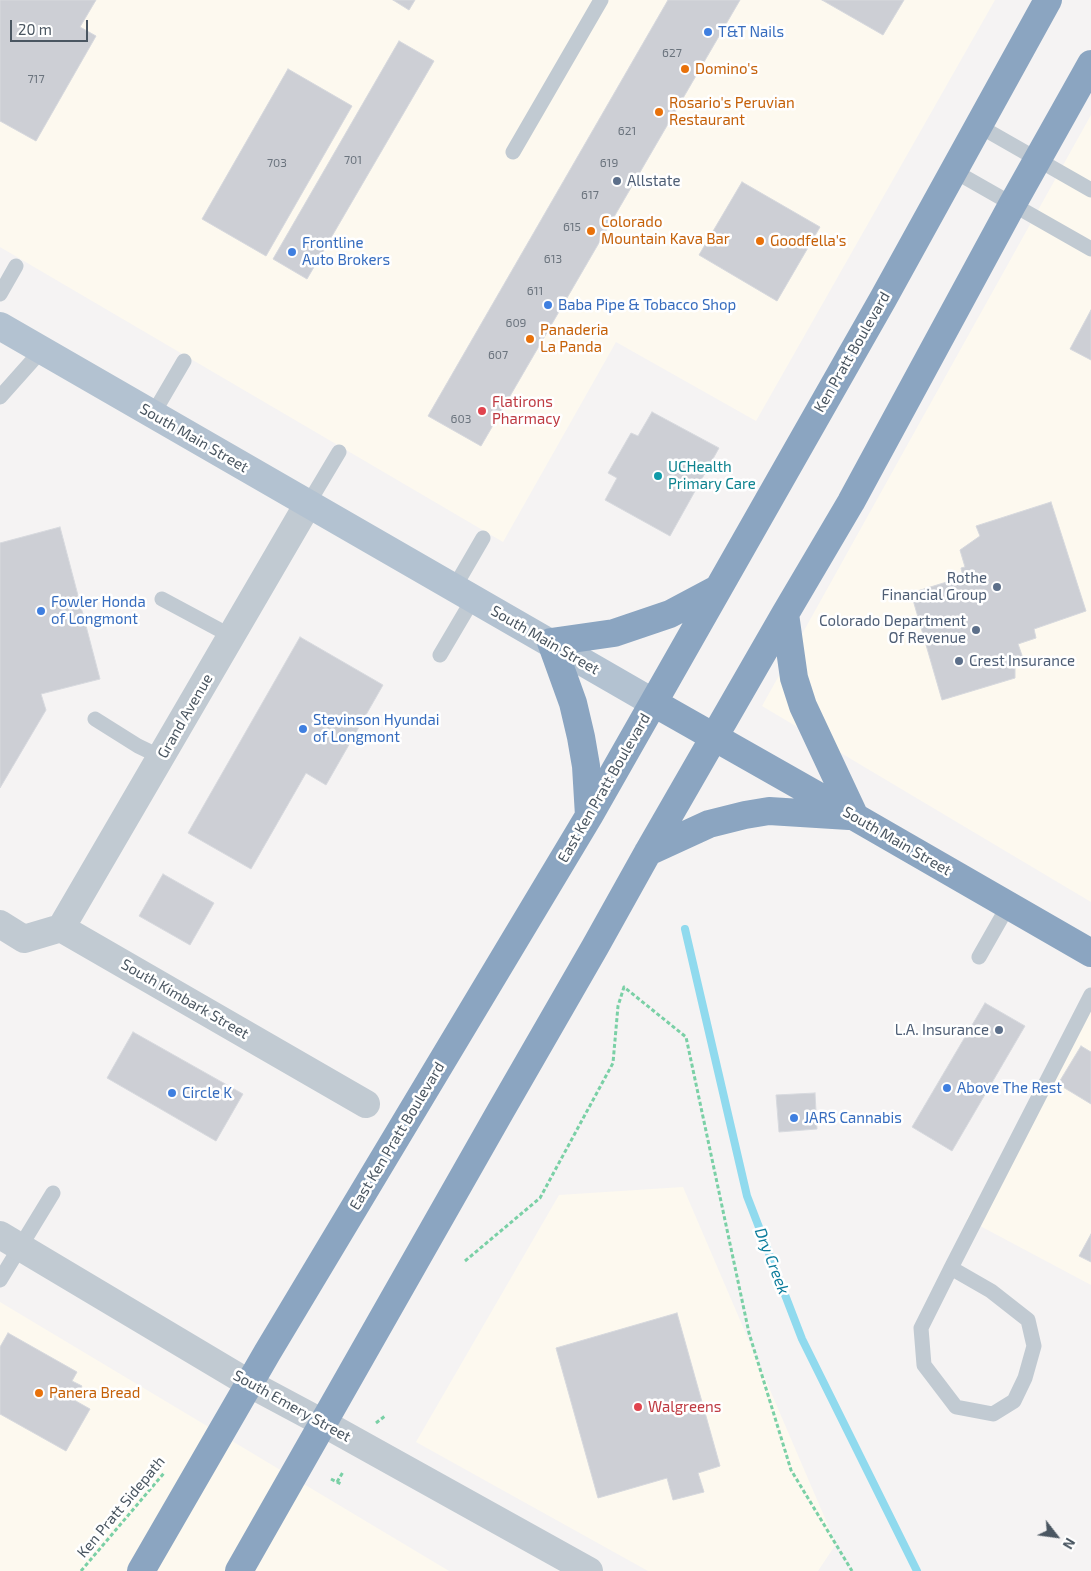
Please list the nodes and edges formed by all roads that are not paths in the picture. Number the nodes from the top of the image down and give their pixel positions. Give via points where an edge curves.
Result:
1 (601, 0) edge
2 (1048, 0) edge
3 (1091, 64) edge
4 (979, 126) junction
5 (513, 152) dead end
6 (1038, 159) junction
7 (954, 171) junction
8 (1091, 190) edge
9 (1012, 205) junction
10 (1091, 249) edge
11 (16, 266) dead end
12 (0, 294) edge
13 (0, 326) edge
14 (42, 351) junction
15 (184, 362) dead end
16 (0, 397) edge
17 (153, 414) junction
18 (338, 452) dead end
19 (308, 504) junction
20 (483, 538) dead end
21 (717, 589) junction
22 (464, 593) junction
23 (162, 599) dead end
24 (785, 614) junction
25 (231, 636) junction
26 (551, 642) junction
27 (440, 655) dead end
28 (654, 703) junction
29 (95, 720) dead end
30 (714, 737) junction
31 (161, 756) junction
32 (589, 816) junction
33 (855, 817) junction
34 (648, 852) junction
35 (1008, 906) junction
36 (0, 924) edge
37 (61, 928) junction
38 (1091, 953) edge
39 (979, 957) dead end
40 (1091, 995) edge
41 (366, 1104) dead end
42 (53, 1193) dead end
43 (10, 1241) edge
44 (951, 1268) junction
45 (0, 1280) edge
46 (250, 1384) junction
47 (323, 1423) junction
48 (141, 1571) edge
49 (239, 1571) edge
50 (588, 1571) edge

1 - 5 lane
2 - 4 highway, Ken Pratt Boulevard
3 - 6 highway
4 - 6 lane
4 - 7 highway, Ken Pratt Boulevard
6 - 8 lane
6 - 9 highway
7 - 9 lane
7 - 21 highway, Ken Pratt Boulevard
9 - 10 lane
9 - 24 highway via 852,502
11 - 12 lane
13 - 14 main road, South Main Street
14 - 16 lane
14 - 17 main road, South Main Street
15 - 17 lane
17 - 19 main road, South Main Street
18 - 19 lane
19 - 22 main road, South Main Street
19 - 25 street, Grand Avenue
20 - 22 lane
21 - 26 highway via 670,614 614,633
21 - 28 highway, Ken Pratt Boulevard
22 - 26 main road, South Main Street
22 - 27 lane
23 - 25 lane
24 - 30 highway
24 - 33 highway via 794,678 803,706
25 - 31 street, Grand Avenue
26 - 28 main road, South Main Street
26 - 32 highway via 579,728 586,766
28 - 30 highway, South Main Street
28 - 32 highway, East Ken Pratt Boulevard
29 - 31 lane
30 - 33 highway, South Main Street
30 - 34 highway
31 - 37 street, Grand Avenue
32 - 46 highway, East Ken Pratt Boulevard
33 - 34 highway via 769,811 744,815 709,824
33 - 35 highway, South Main Street
34 - 47 highway
35 - 38 highway, South Main Street
35 - 39 lane
36 - 37 street via 24,939
37 - 41 street, South Kimbark Street
40 - 44 lane
42 - 43 lane
43 - 45 lane
43 - 46 street, South Emery Street
44 - 44 lane via 921,1328 924,1365 956,1407 993,1414 1014,1400 1025,1378 1034,1346 1028,1320 991,1291
46 - 47 street, South Emery Street
46 - 48 highway, East Ken Pratt Boulevard
47 - 49 highway
47 - 50 street, South Emery Street

